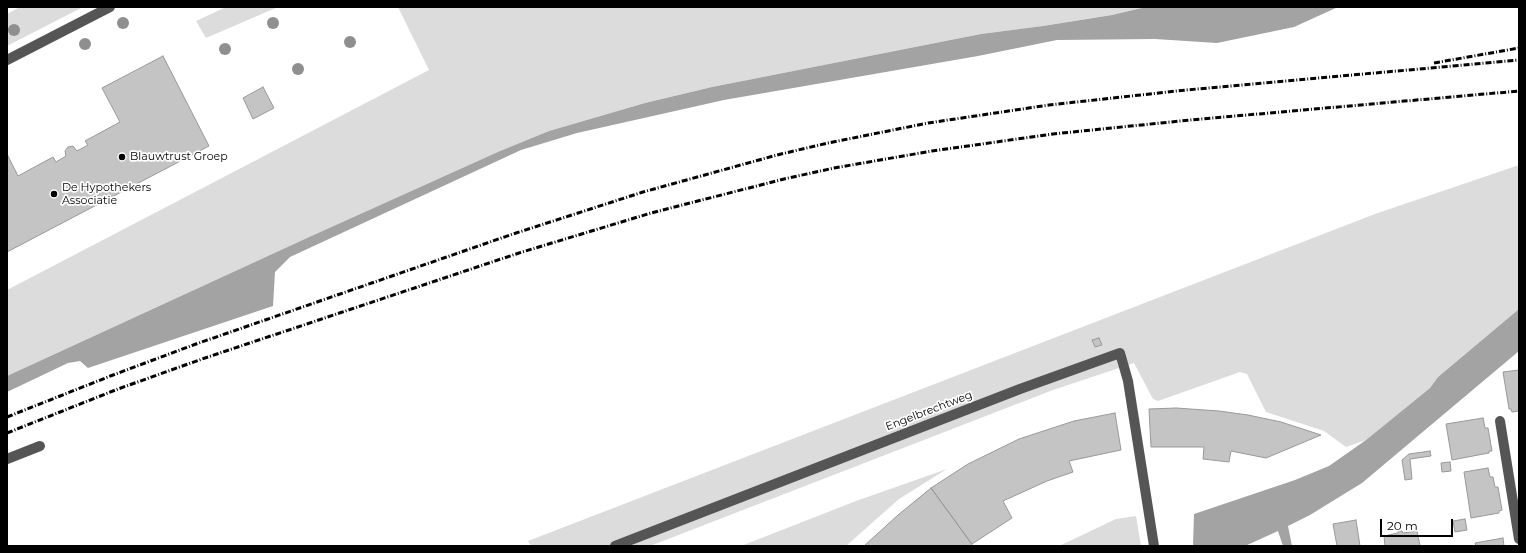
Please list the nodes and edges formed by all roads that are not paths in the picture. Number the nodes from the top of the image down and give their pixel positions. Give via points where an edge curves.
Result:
1 (110, 7) edge
2 (7, 60) edge
3 (1500, 421) dead end
4 (40, 446) dead end
5 (7, 459) edge
6 (1519, 539) edge
7 (615, 546) edge
8 (1154, 546) edge

1 - 2 street
3 - 6 street
4 - 5 street
7 - 8 street, Engelbrechtweg via 1020,389 1120,353 1128,381

